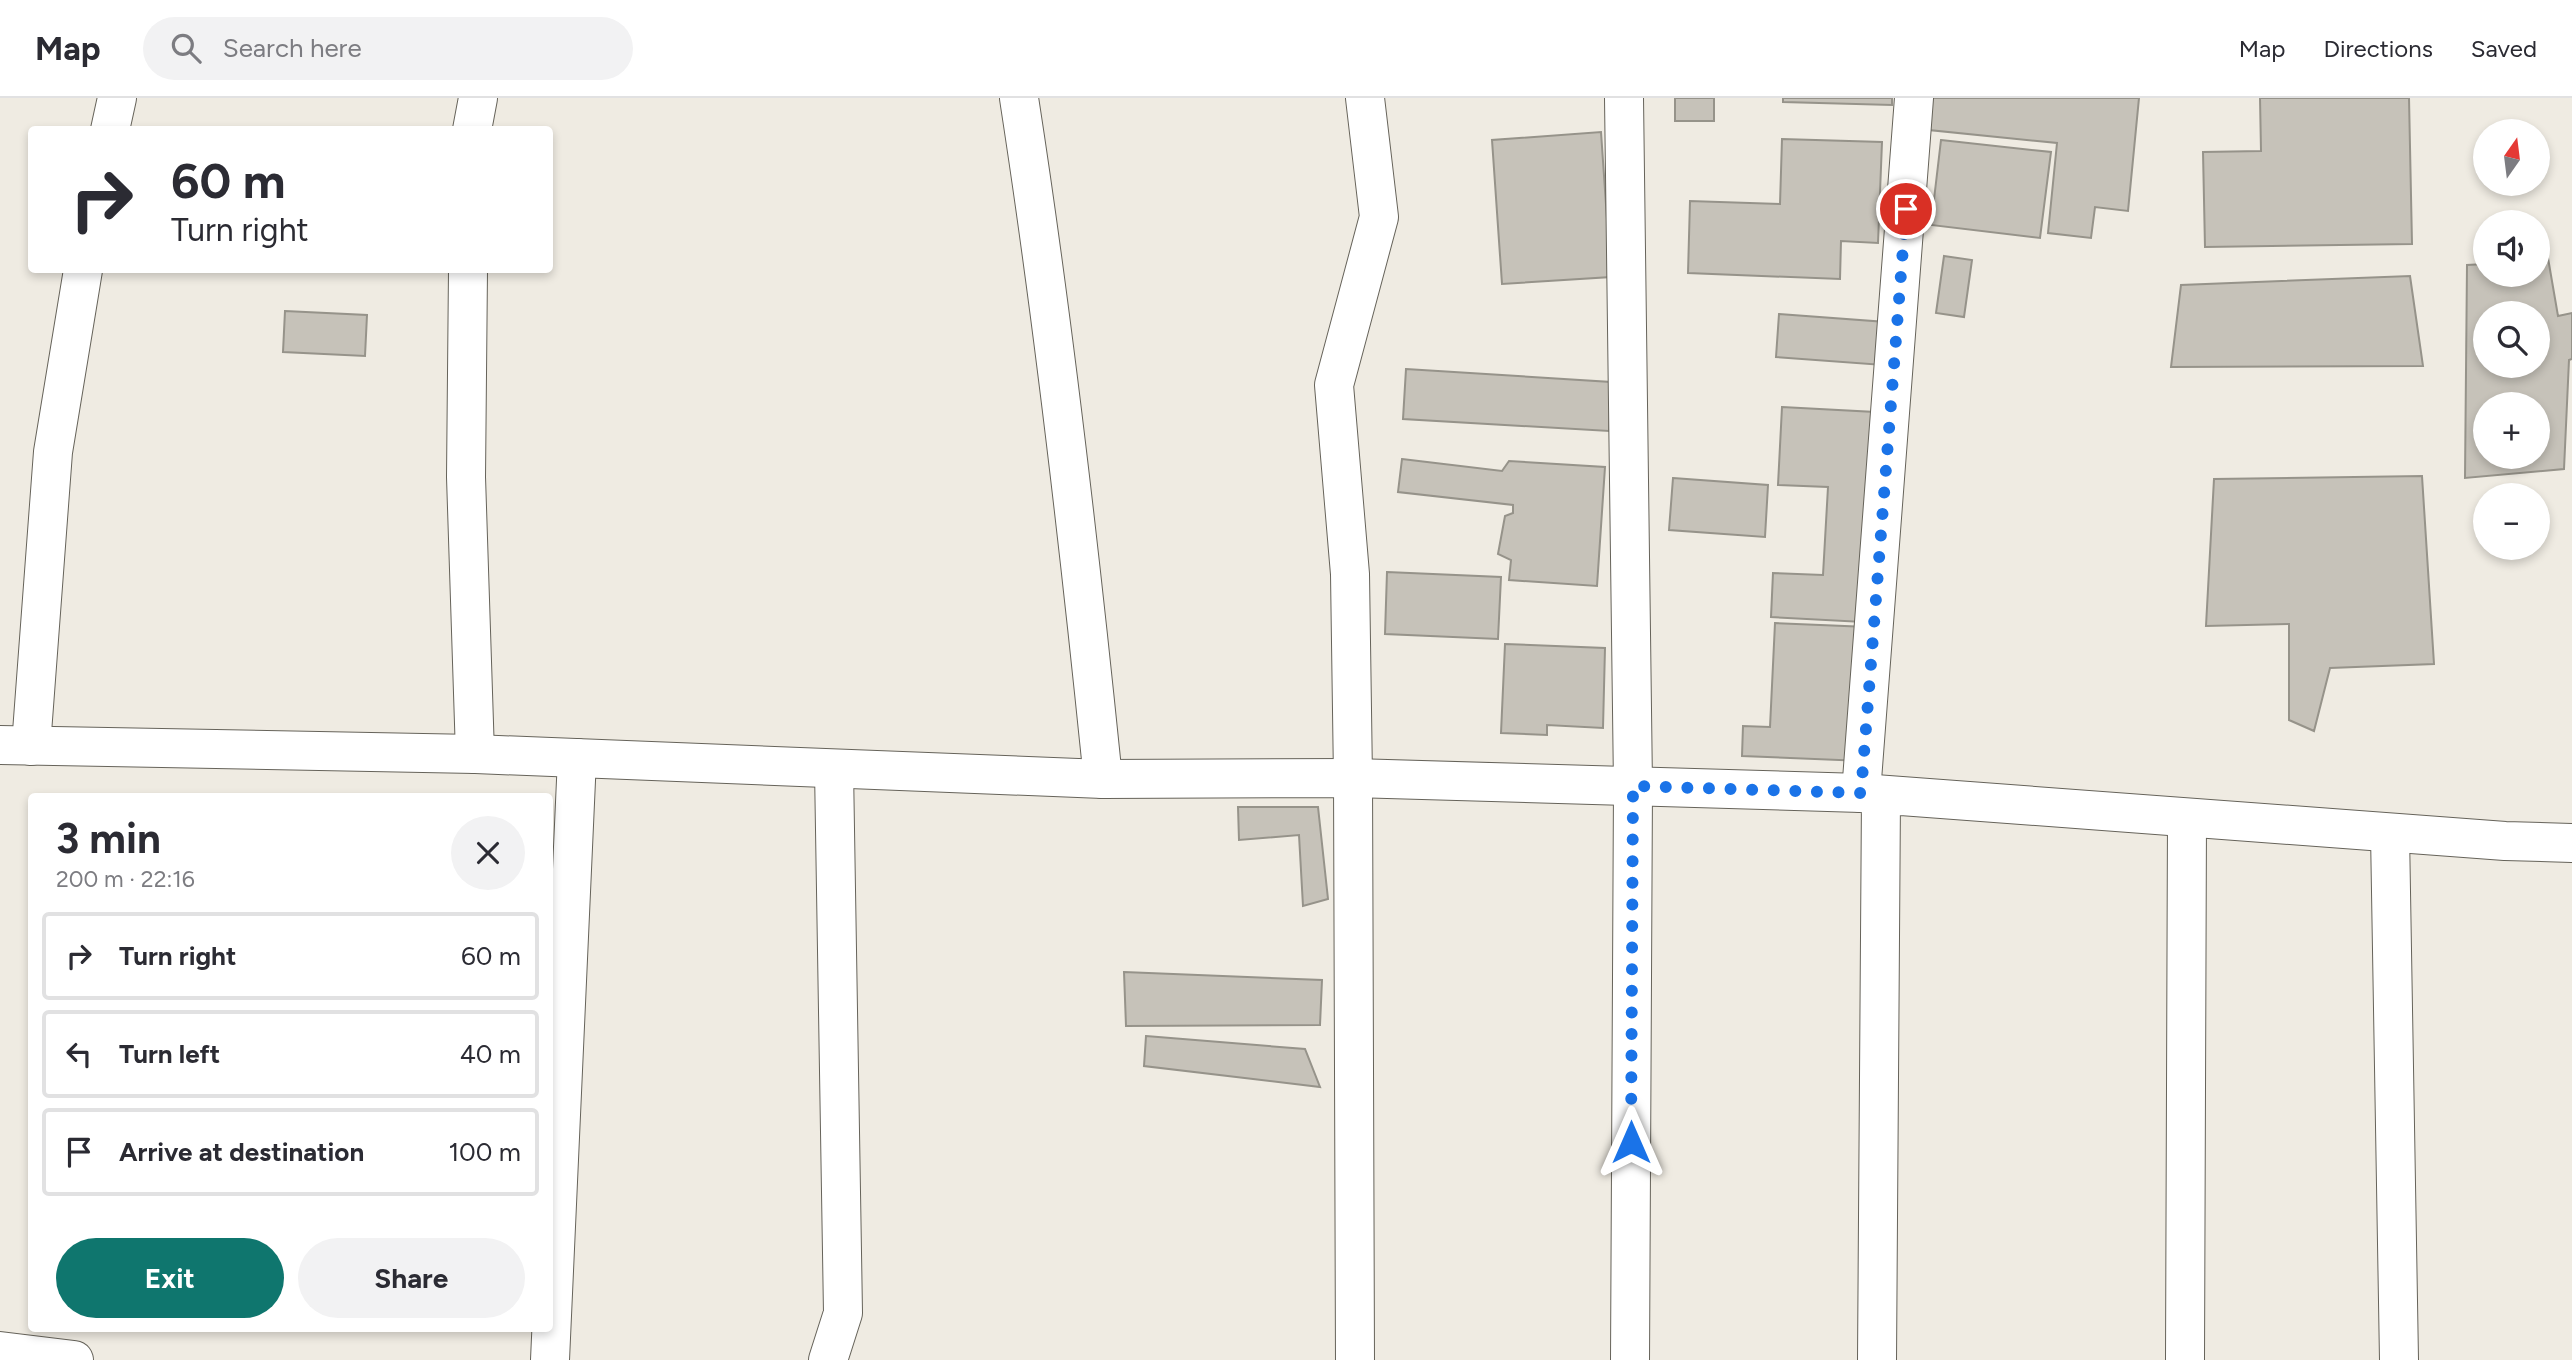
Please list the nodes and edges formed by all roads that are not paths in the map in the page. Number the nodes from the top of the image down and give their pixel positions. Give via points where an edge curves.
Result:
1 (117, 98) edge
2 (478, 98) edge
3 (1019, 98) edge
4 (1365, 98) edge
5 (1624, 98) edge
6 (1914, 98) edge
7 (111, 126) edge
8 (473, 126) edge
9 (83, 273) edge
10 (468, 273) edge
11 (15, 746) edge
12 (475, 754) junction
13 (577, 758) junction
14 (834, 769) junction
15 (1353, 778) junction
16 (1103, 779) junction
17 (1633, 786) junction
18 (1871, 794) junction
19 (2187, 818) junction
20 (2390, 833) junction
21 (2572, 843) edge
22 (553, 1293) edge
23 (551, 1332) edge
24 (0, 1351) edge
25 (74, 1360) edge
26 (550, 1360) edge
27 (828, 1360) edge
28 (1355, 1360) edge
29 (1630, 1360) edge
30 (1877, 1360) edge
31 (2185, 1360) edge
32 (2399, 1360) edge

1 - 7 street
2 - 8 street
3 - 16 street via 1044,260
4 - 15 street via 1379,217 1334,385 1350,574
5 - 17 street
6 - 18 street
9 - 11 street via 53,452
10 - 12 street via 466,477
11 - 12 street
12 - 13 street
13 - 14 street
13 - 22 street
14 - 16 street
14 - 27 street via 843,1313
15 - 16 street
15 - 17 street
15 - 28 street
17 - 18 street
17 - 29 street
18 - 19 street
18 - 30 street
19 - 20 street
19 - 31 street
20 - 21 street
20 - 32 street
23 - 26 street
24 - 25 street

